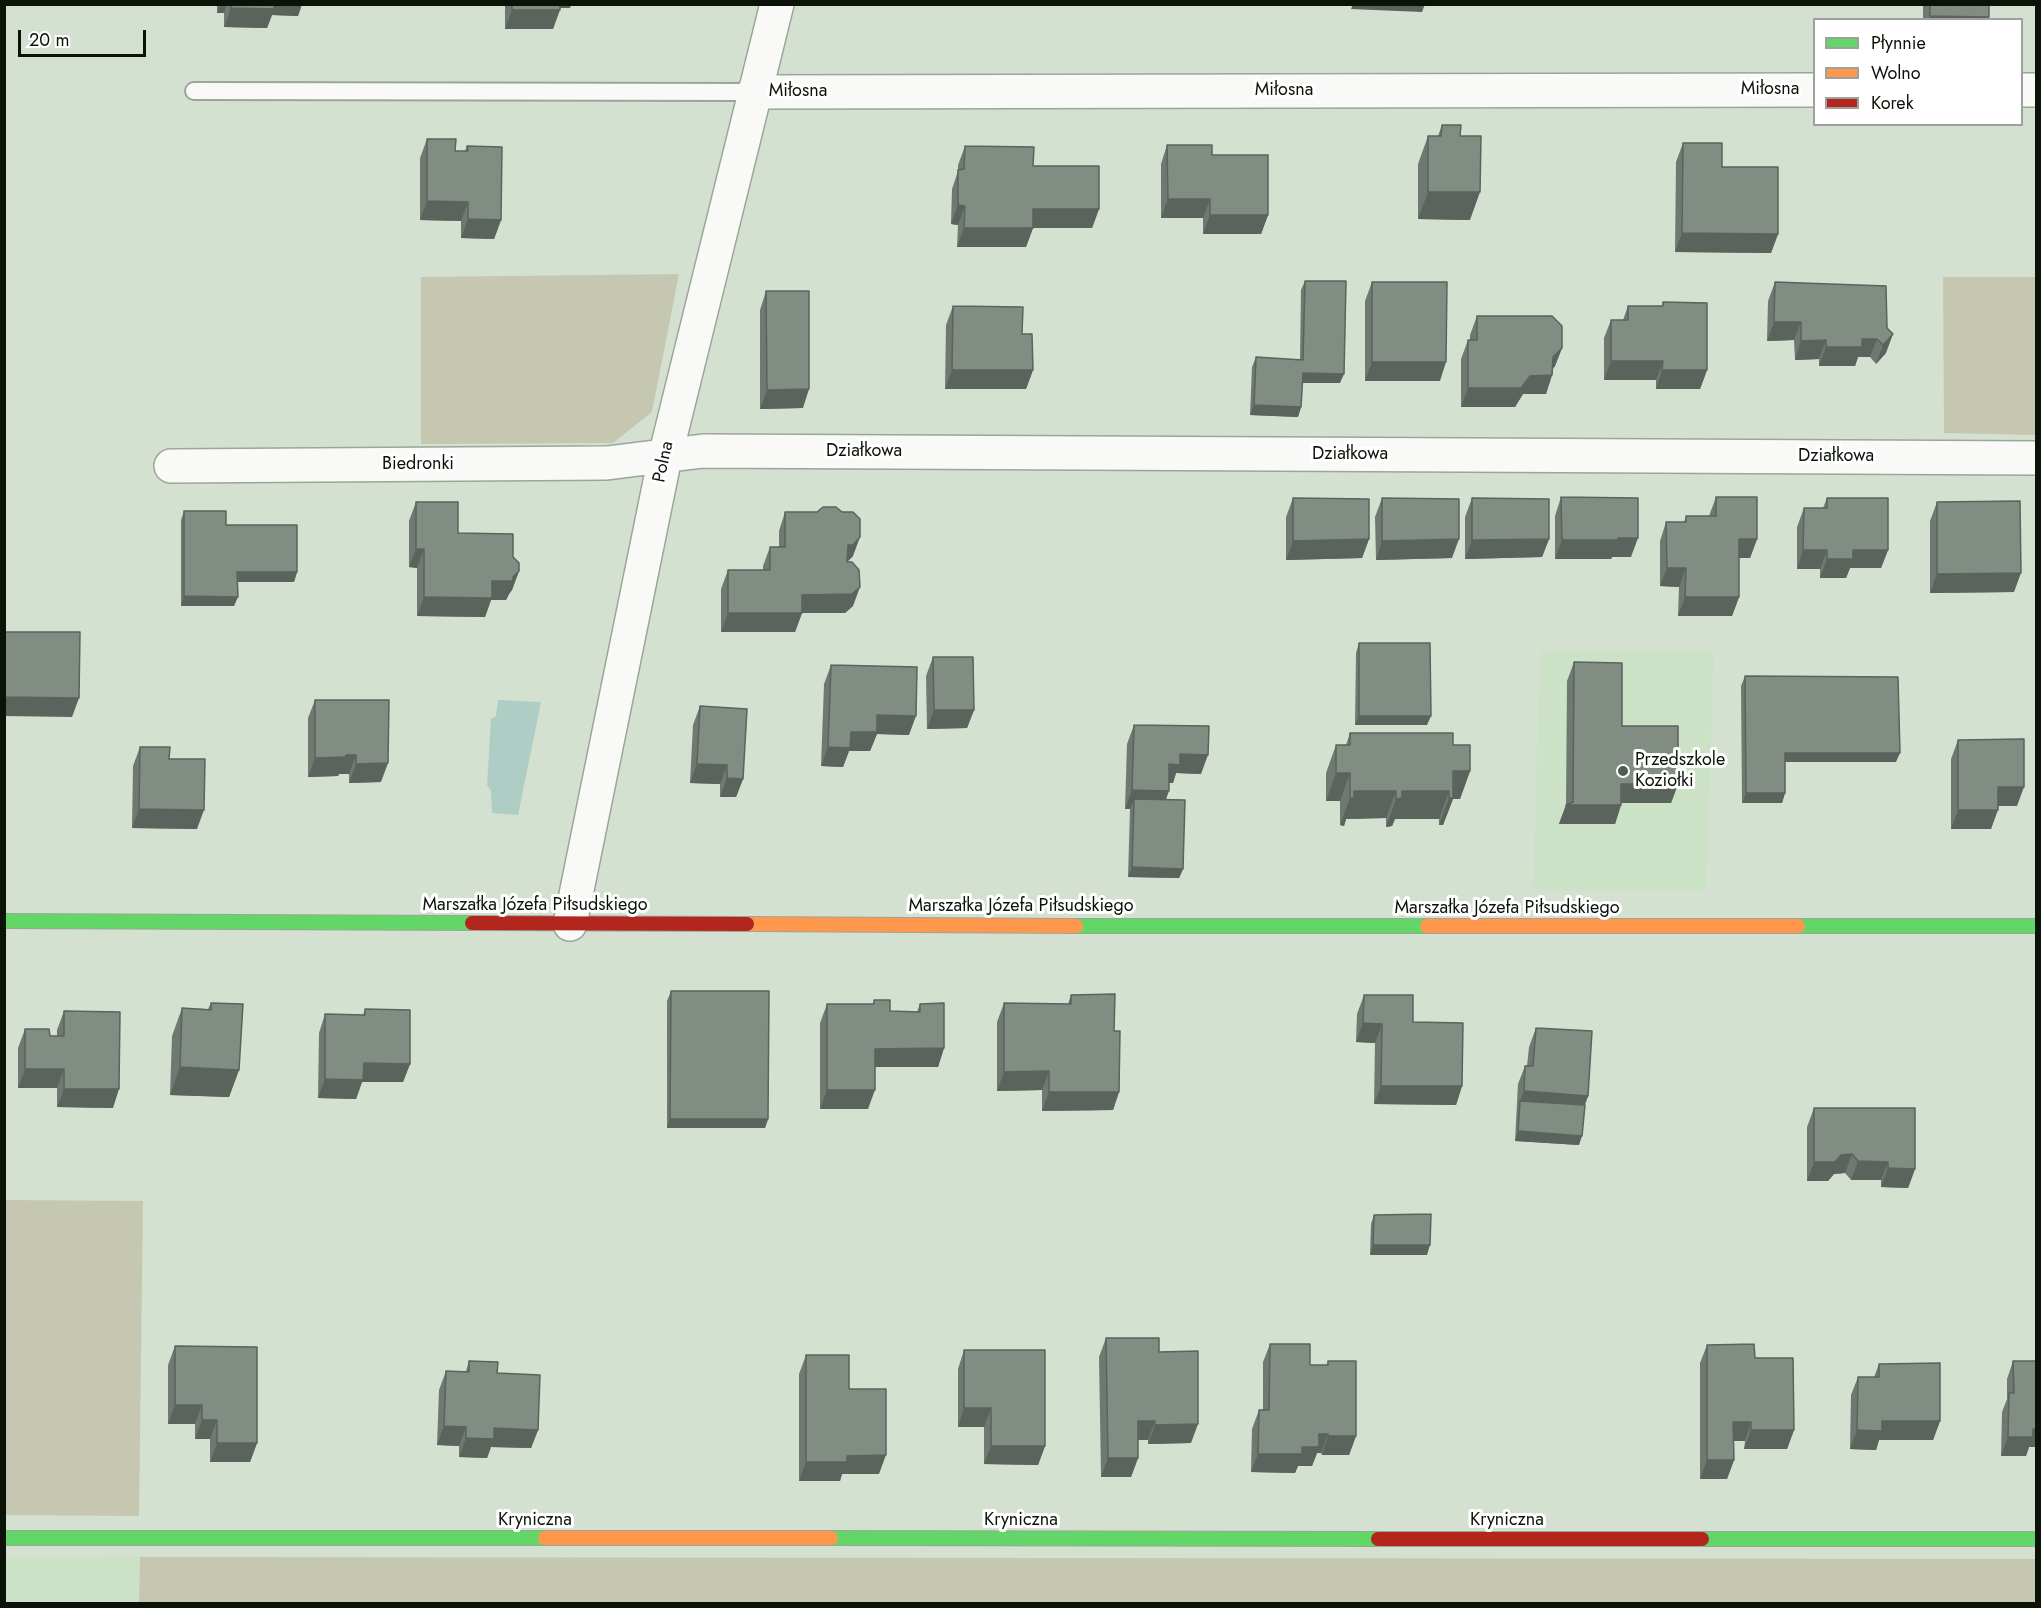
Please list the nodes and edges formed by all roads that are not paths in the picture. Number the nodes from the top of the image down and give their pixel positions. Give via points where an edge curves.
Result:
1 (777, 4) edge
2 (1813, 90) edge
3 (194, 92) dead end
4 (754, 92) junction
5 (664, 457) junction
6 (2037, 458) edge
7 (171, 466) dead end
8 (4, 921) edge
9 (570, 924) junction
10 (2037, 926) edge
11 (4, 1539) edge
12 (2037, 1539) edge

1 - 4 street, Polna
2 - 4 street, Miłosna
3 - 4 lane
4 - 5 street, Polna
5 - 6 street, Działkowa via 715,451
5 - 7 street, Biedronki via 607,463
5 - 9 street, Polna
8 - 9 street, Marszałka Józefa Piłsudskiego
9 - 10 street, Marszałka Józefa Piłsudskiego
11 - 12 street, Kryniczna

